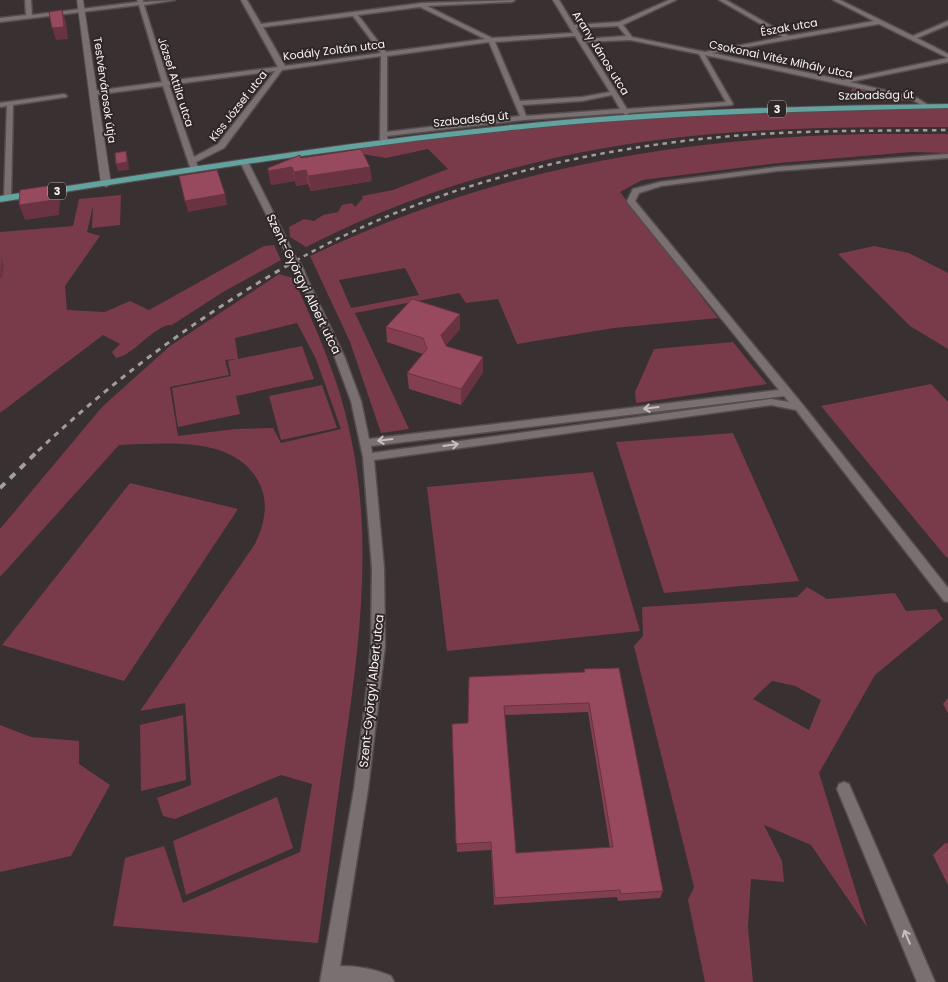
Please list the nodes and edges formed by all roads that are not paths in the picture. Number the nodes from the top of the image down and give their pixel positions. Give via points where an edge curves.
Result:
1 (28, 0) edge
2 (80, 0) edge
3 (172, 0) edge
4 (244, 0) edge
5 (512, 0) edge
6 (556, 0) edge
7 (673, 0) edge
8 (722, 0) edge
9 (836, 0) edge
10 (140, 2) edge
11 (420, 3) edge
12 (82, 10) junction
13 (355, 14) junction
14 (29, 17) junction
15 (0, 20) edge
16 (880, 22) junction
17 (948, 23) edge
18 (620, 24) junction
19 (259, 26) junction
20 (572, 27) junction
21 (577, 34) junction
22 (630, 38) junction
23 (788, 38) junction
24 (913, 38) junction
25 (491, 40) junction
26 (581, 41) junction
27 (384, 53) junction
28 (701, 53) junction
29 (948, 56) edge
30 (948, 60) edge
31 (282, 66) junction
32 (843, 82) junction
33 (165, 83) junction
34 (94, 93) junction
35 (614, 93) junction
36 (64, 96) dead end
37 (518, 103) junction
38 (10, 104) junction
39 (0, 105) edge
40 (926, 106) junction
41 (948, 106) edge
42 (626, 113) junction
43 (524, 118) junction
44 (384, 138) junction
45 (948, 156) edge
46 (244, 162) junction
47 (193, 165) junction
48 (106, 184) junction
49 (4, 198) edge
50 (786, 392) junction
51 (799, 407) junction
52 (627, 416) junction
53 (422, 436) junction
54 (365, 443) junction
55 (427, 448) junction
56 (368, 457) junction
57 (948, 597) edge
58 (844, 789) dead end
59 (330, 978) edge
60 (385, 982) edge
61 (926, 982) edge

1 - 14 street
2 - 12 street, Testvérvárosok útja
3 - 10 street
4 - 19 street, Kiss József utca
5 - 11 street
6 - 20 street, Arany János utca
7 - 18 street
8 - 23 street
9 - 16 street
10 - 12 street
10 - 33 street, József Attila utca
11 - 13 street
11 - 25 street
12 - 14 street
12 - 34 street, Testvérvárosok útja
13 - 19 street
13 - 27 street
14 - 15 street
16 - 23 street, Észak utca
16 - 24 street
17 - 24 street
18 - 20 street
18 - 22 street
19 - 31 street, Kiss József utca
20 - 21 street, Arany János utca
21 - 25 street, Kodály Zoltán utca
21 - 26 street, Arany János utca
22 - 26 street, Csokonai Vitéz Mihály utca
22 - 28 street, Csokonai Vitéz Mihály utca
23 - 28 street, Észak utca
24 - 29 street
25 - 27 street, Kodály Zoltán utca
25 - 37 street
26 - 35 street, Arany János utca
27 - 31 street, Kodály Zoltán utca
27 - 44 street
28 - 32 street, Csokonai Vitéz Mihály utca
28 - 42 street, Szabadság út via 730,104
30 - 32 street
31 - 33 street, Kodály Zoltán utca
31 - 47 street, Kiss József utca via 221,146
32 - 40 street, Csokonai Vitéz Mihály utca via 916,99
33 - 34 street, Kodály Zoltán utca
33 - 47 street, József Attila utca
34 - 48 street, Testvérvárosok útja
35 - 37 street via 582,99
35 - 42 street, Arany János utca
36 - 38 street
37 - 43 street
38 - 39 street
38 - 49 street
40 - 41 main road, Szabadság út / 3
40 - 42 main road, Szabadság út / 3
42 - 43 street, Szabadság út
42 - 44 main road, Szabadság út / 3
43 - 44 street, Szabadság út
44 - 46 main road, Szabadság út / 3
45 - 50 street via 777,169 679,181 645,187 632,196 634,207
46 - 47 main road, Szabadság út / 3
46 - 54 street, Szent-Györgyi Albert utca, bridge via 340,358 356,401
47 - 48 main road, Szabadság út / 3
48 - 49 main road, Szabadság út / 3
50 - 51 street
50 -> 52 street
51 - 52 street via 771,402
51 - 57 street
52 - 53 street
55 -> 52 street
53 -> 54 street
53 - 55 street
54 - 56 street, Szent-Györgyi Albert utca
55 - 56 street
56 - 59 street, Szent-Györgyi Albert utca via 378,568 378,646 361,789
61 -> 58 street
59 - 60 street via 356,975

